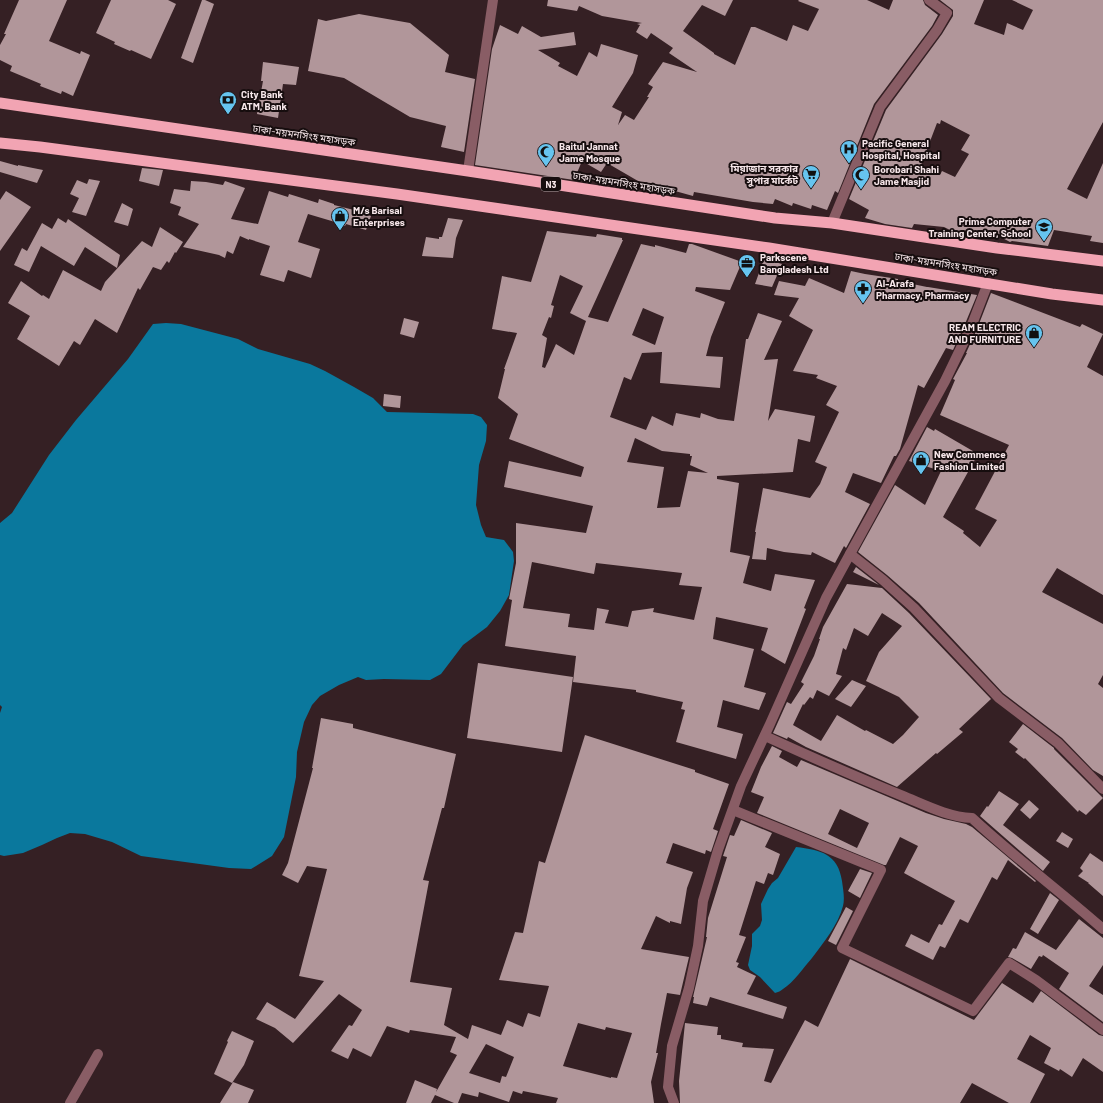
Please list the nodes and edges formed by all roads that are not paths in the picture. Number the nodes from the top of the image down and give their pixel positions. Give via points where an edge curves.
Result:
1 (493, 0) edge
2 (929, 0) edge
3 (0, 103) edge
4 (0, 143) edge
5 (468, 171) junction
6 (832, 224) junction
7 (1103, 261) edge
8 (988, 283) junction
9 (1103, 300) edge
10 (850, 554) junction
11 (765, 736) junction
12 (1103, 789) edge
13 (733, 810) junction
14 (1103, 929) edge
15 (1103, 1030) edge
16 (98, 1054) dead end
17 (70, 1103) edge
18 (674, 1103) edge

1 - 5 street
2 - 6 street via 947,13 880,107
3 - 5 highway, ঢাকা-ময়মনসিংহ মহাসড়ক / N3
4 - 8 highway, ঢাকা-ময়মনসিংহ মহাসড়ক via 389,193 769,248
5 - 6 highway, ঢাকা-ময়মনসিংহ মহাসড়ক / N3 via 775,218
6 - 7 highway, ঢাকা-ময়মনসিংহ মহাসড়ক / N3
8 - 9 highway, ঢাকা-ময়মনসিংহ মহাসড়ক
8 - 10 street via 971,327 945,381
10 - 11 street via 826,598
10 - 12 street via 914,608 999,698 1058,743
11 - 13 street via 741,786
11 - 14 street via 933,808 960,818 972,818
13 - 15 street via 881,870 842,948 973,1011 1009,963
13 - 18 street via 703,901 698,946 672,1046 668,1087
16 - 17 street

